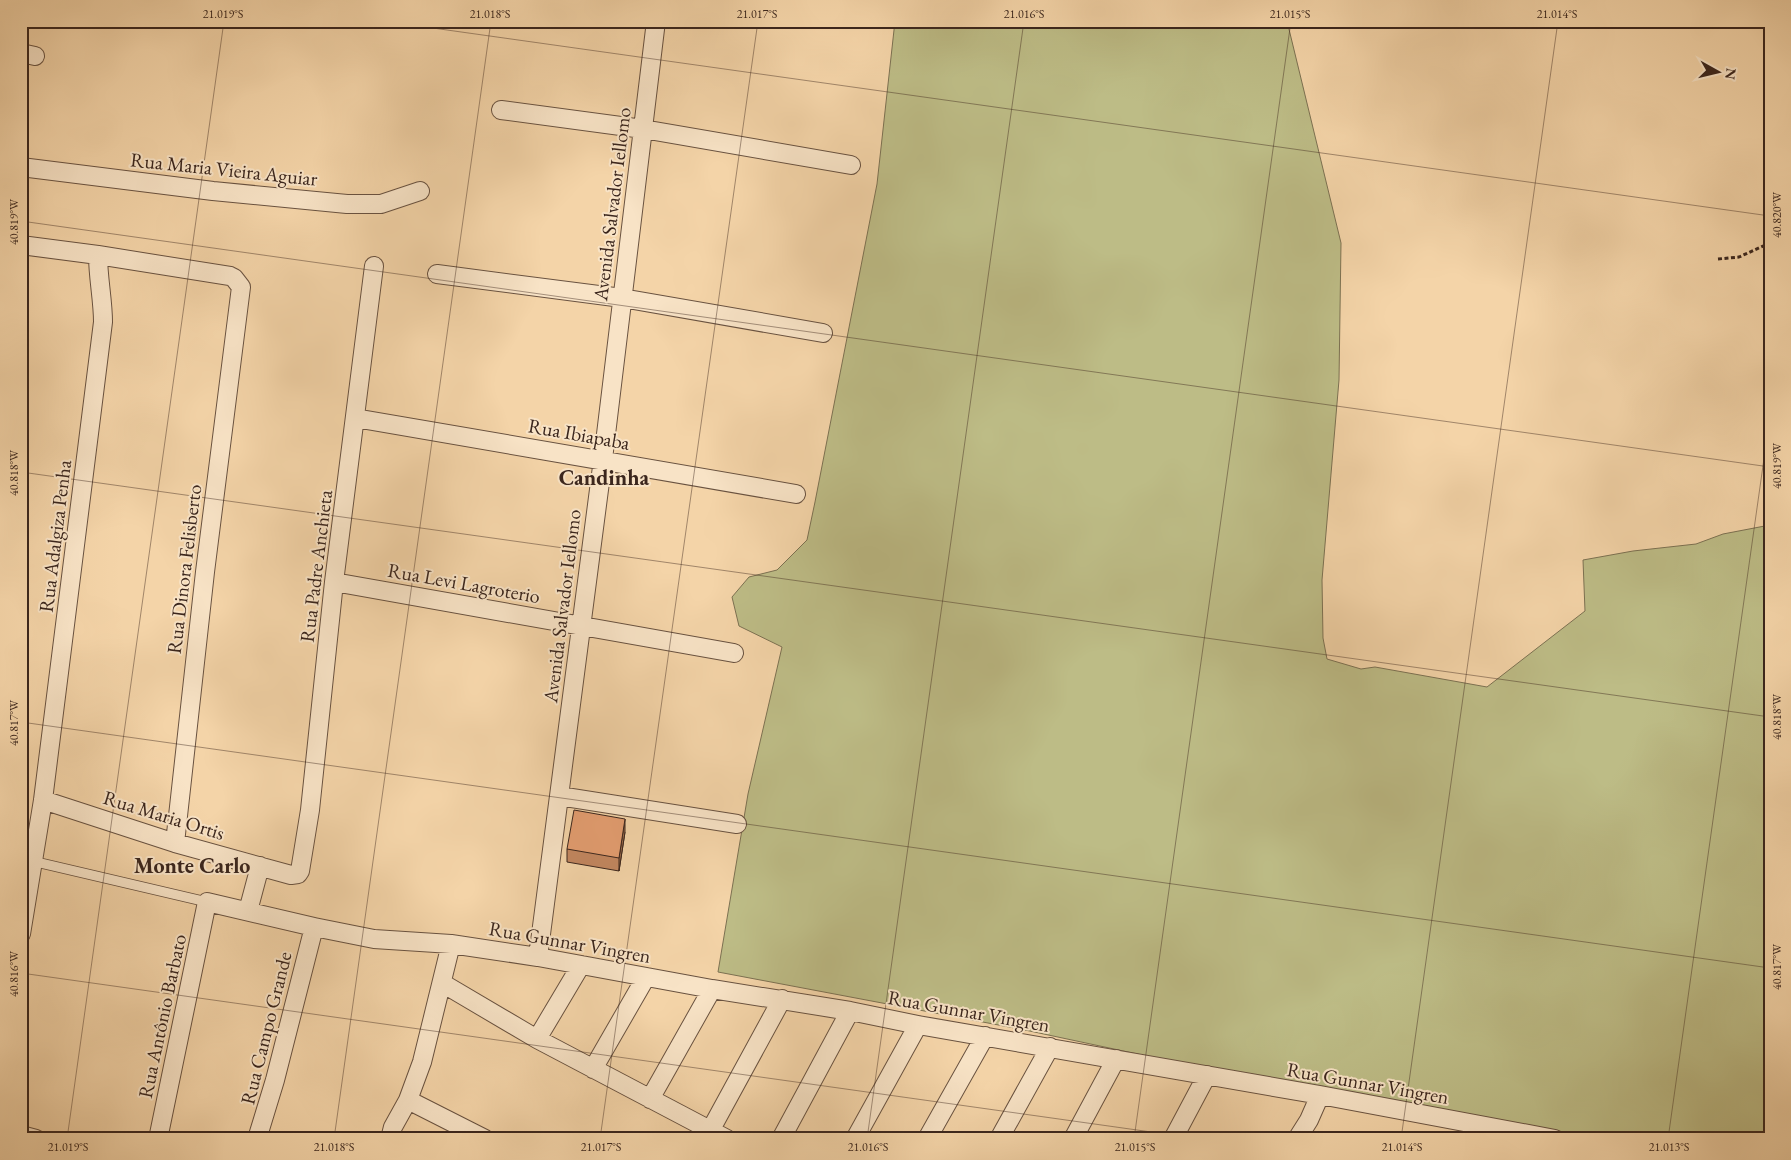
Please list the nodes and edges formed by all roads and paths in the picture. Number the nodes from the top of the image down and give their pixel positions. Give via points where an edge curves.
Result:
1 (656, 21) edge
2 (501, 110) dead end
3 (643, 129) junction
4 (851, 165) dead end
5 (21, 167) edge
6 (420, 190) dead end
7 (1770, 243) edge
8 (21, 245) edge
9 (98, 255) junction
10 (1718, 259) dead end
11 (374, 266) dead end
12 (438, 274) dead end
13 (622, 298) junction
14 (823, 333) dead end
15 (355, 418) junction
16 (602, 459) junction
17 (796, 494) dead end
18 (334, 582) junction
19 (581, 625) junction
20 (734, 653) dead end
21 (559, 796) junction
22 (43, 800) junction
23 (737, 824) dead end
24 (175, 843) junction
25 (27, 860) edge
26 (260, 866) junction
27 (300, 871) joint
28 (207, 902) junction
29 (248, 911) junction
30 (314, 926) junction
31 (21, 934) edge
32 (451, 944) junction
33 (538, 957) junction
34 (581, 964) junction
35 (646, 977) junction
36 (442, 983) junction
37 (712, 989) junction
38 (782, 999) junction
39 (850, 1011) junction
40 (918, 1025) junction
41 (985, 1036) junction
42 (537, 1039) junction
43 (1050, 1047) junction
44 (1116, 1059) junction
45 (593, 1069) junction
46 (1207, 1075) junction
47 (1320, 1095) junction
48 (650, 1099) junction
49 (408, 1100) junction
50 (710, 1131) junction
51 (21, 1135) edge
52 (36, 1139) edge
53 (158, 1139) edge
54 (257, 1139) edge
55 (390, 1139) edge
56 (485, 1139) edge
57 (727, 1139) edge
58 (781, 1139) edge
59 (855, 1139) edge
60 (926, 1139) edge
61 (999, 1139) edge
62 (1073, 1139) edge
63 (1173, 1139) edge
64 (1297, 1139) edge
65 (1556, 1139) edge

1 - 3 street, Avenida Salvador Iellomo
2 - 3 street
3 - 4 street
3 - 13 street, Avenida Salvador Iellomo
5 - 6 street, Rua Maria Vieira Aguiar via 347,204 381,204
7 - 10 path via 1739,257
8 - 9 street
9 - 22 street, Rua Adalgiza Penha via 103,322
9 - 24 street, Rua Dinora Felisberto via 230,276 241,287
11 - 15 street, Rua Padre Anchieta
12 - 13 street
13 - 14 street
13 - 16 street, Avenida Salvador Iellomo
15 - 16 street, Rua Ibiapaba
15 - 18 street, Rua Padre Anchieta
16 - 17 street, Rua Ibiapaba
16 - 19 street, Avenida Salvador Iellomo
18 - 19 street, Rua Levi Lagroterio
18 - 27 street, Rua Padre Anchieta via 310,810
19 - 20 street, Rua Levi Lagroterio
19 - 21 street, Avenida Salvador Iellomo
21 - 23 street
21 - 33 street, Avenida Salvador Iellomo
22 - 24 street, Rua Maria Ortis
22 - 25 street, Rua Adalgiza Penha
24 - 26 street, Rua Maria Ortis
25 - 28 lane
25 - 31 street, Rua Adalgiza Penha
26 - 27 street, Rua Maria Ortis via 291,875
26 - 29 street
28 - 29 street, Rua Gunnar Vingren
28 - 53 street, Rua Antônio Barbato
29 - 30 street, Rua Gunnar Vingren
30 - 32 street, Rua Gunnar Vingren via 374,938
30 - 54 street, Rua Campo Grande
32 - 33 street, Rua Gunnar Vingren
32 - 36 street
33 - 34 street, Rua Gunnar Vingren
34 - 35 street, Rua Gunnar Vingren
34 - 42 street
35 - 37 street, Rua Gunnar Vingren
35 - 45 street
36 - 42 street
36 - 49 street via 422,1062
37 - 38 street, Rua Gunnar Vingren
37 - 48 street
38 - 39 street, Rua Gunnar Vingren
38 - 50 street
39 - 40 street, Rua Gunnar Vingren
39 - 58 street
40 - 41 street, Rua Gunnar Vingren
40 - 59 street
41 - 43 street, Rua Gunnar Vingren
41 - 60 street
42 - 45 street
43 - 44 street, Rua Gunnar Vingren
43 - 61 street
44 - 46 street, Rua Gunnar Vingren
44 - 62 street
45 - 48 street
46 - 47 street, Rua Gunnar Vingren
46 - 63 street
47 - 64 street
47 - 65 street, Rua Gunnar Vingren
48 - 50 street
49 - 55 street
49 - 56 street
50 - 57 street
51 - 52 street

